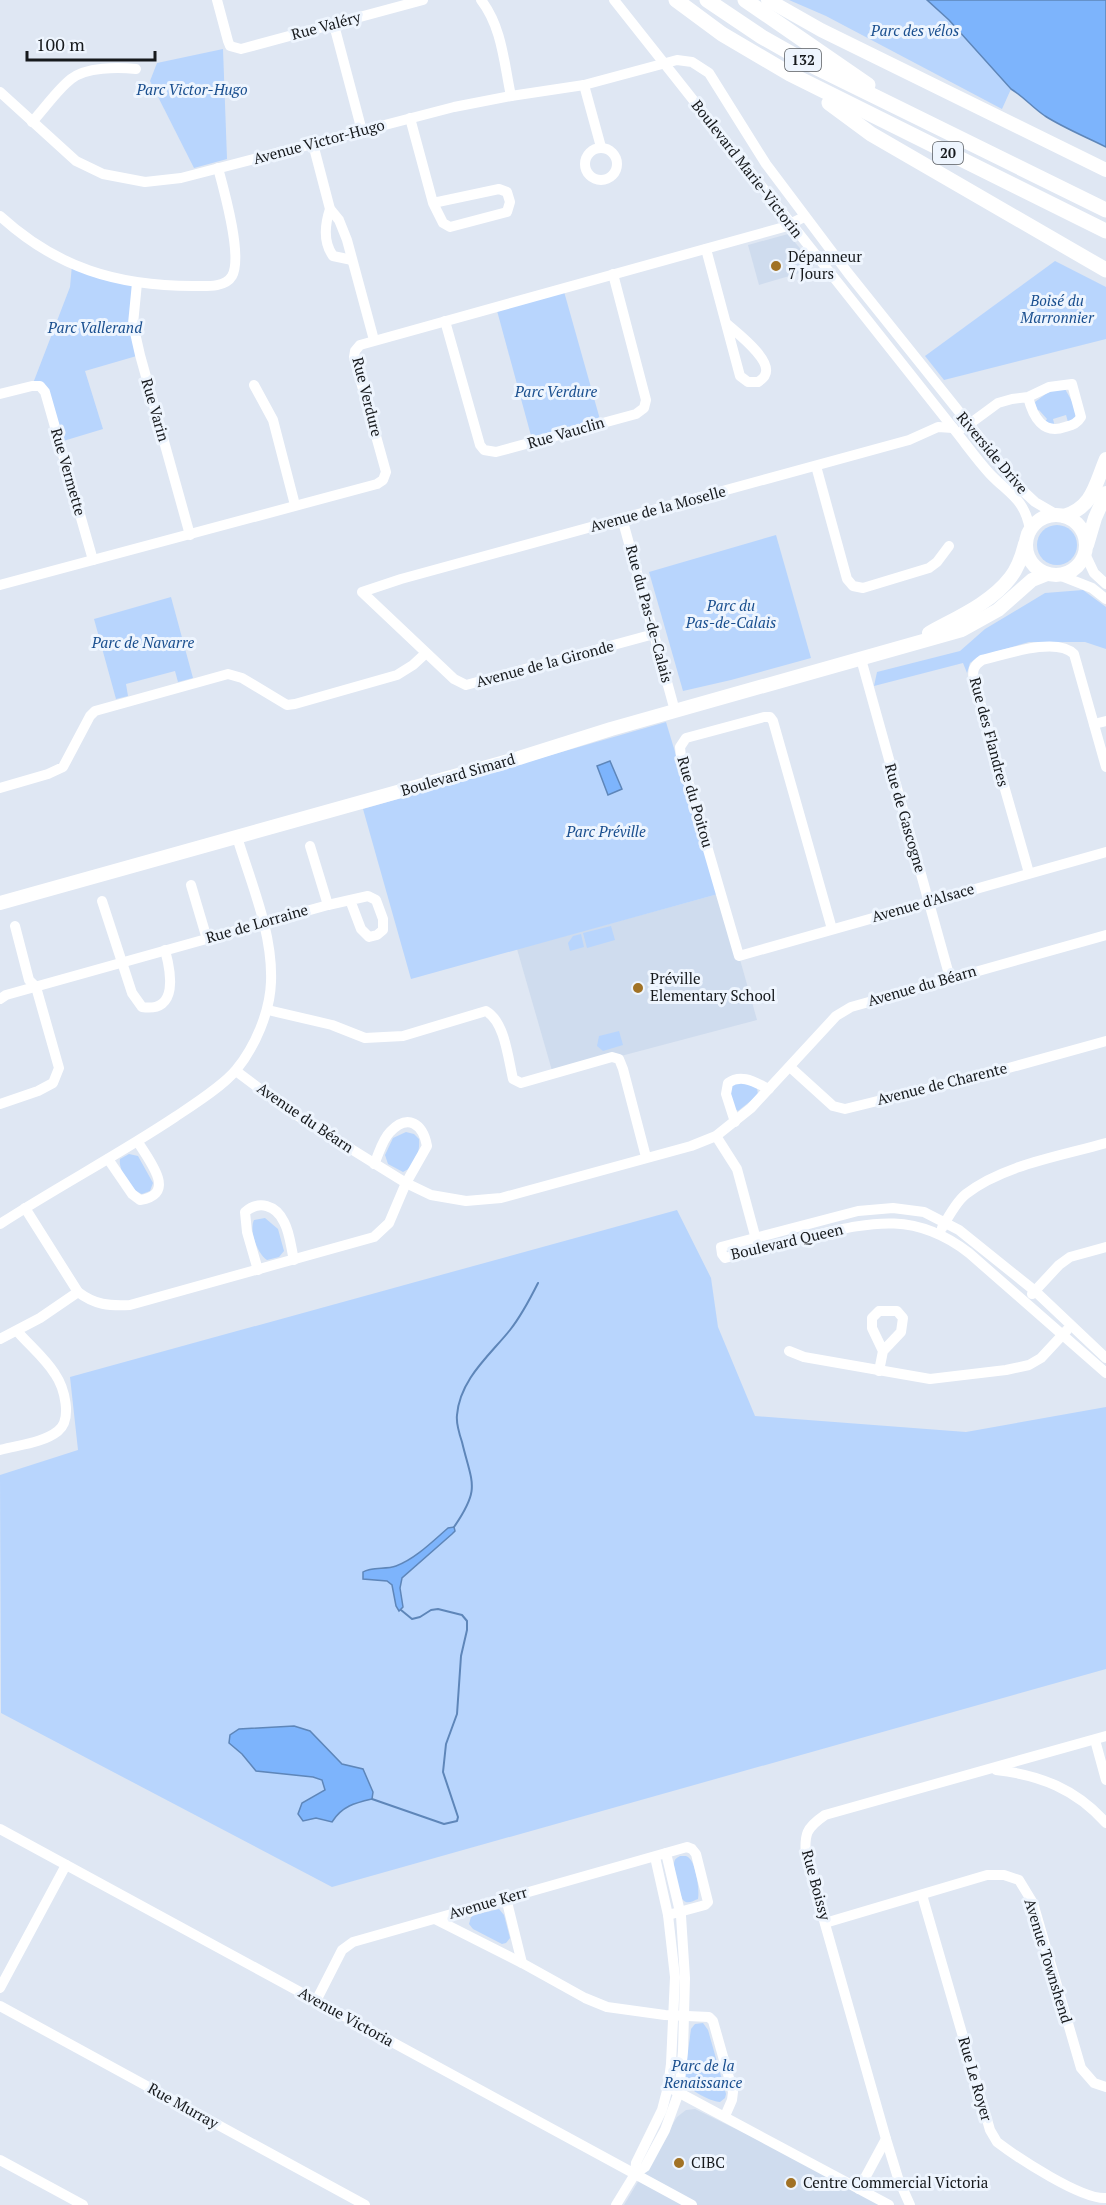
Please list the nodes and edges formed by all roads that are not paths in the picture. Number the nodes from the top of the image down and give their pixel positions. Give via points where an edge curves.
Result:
1 (217, 0) edge
2 (423, 0) edge
3 (481, 0) edge
4 (614, 0) edge
5 (676, 0) edge
6 (706, 0) edge
7 (745, 0) edge
8 (768, 0) edge
9 (334, 25) junction
10 (665, 64) junction
11 (136, 69) dead end
12 (790, 74) junction
13 (584, 85) junction
14 (0, 92) edge
15 (511, 96) junction
16 (904, 111) junction
17 (410, 118) junction
18 (32, 122) junction
19 (362, 131) junction
20 (313, 144) junction
21 (602, 147) dead end
22 (218, 168) junction
23 (1106, 170) edge
24 (433, 203) junction
25 (330, 209) junction
26 (1106, 210) edge
27 (0, 216) edge
28 (804, 217) junction
29 (792, 225) junction
30 (1106, 231) edge
31 (706, 249) junction
32 (352, 260) junction
33 (1106, 270) edge
34 (613, 274) junction
35 (137, 283) junction
36 (445, 321) junction
37 (727, 324) junction
38 (374, 340) junction
39 (934, 382) joint
40 (254, 385) dead end
41 (919, 386) joint
42 (0, 394) edge
43 (1028, 398) junction
44 (968, 424) junction
45 (955, 431) junction
46 (1106, 459) edge
47 (816, 466) junction
48 (1106, 494) edge
49 (295, 505) junction
50 (1061, 516) junction
51 (622, 518) junction
52 (1028, 534) junction
53 (190, 535) junction
54 (949, 546) dead end
55 (1086, 551) junction
56 (93, 560) junction
57 (1053, 574) junction
58 (1106, 584) edge
59 (0, 585) edge
60 (362, 592) joint
61 (1106, 599) edge
62 (654, 634) junction
63 (914, 642) junction
64 (426, 653) junction
65 (861, 659) junction
66 (675, 711) junction
67 (1106, 721) edge
68 (1094, 724) junction
69 (1106, 767) edge
70 (0, 788) edge
71 (237, 837) junction
72 (310, 846) dead end
73 (1106, 852) edge
74 (1029, 873) junction
75 (190, 885) dead end
76 (350, 900) dead end
77 (102, 901) dead end
78 (929, 902) junction
79 (0, 903) edge
80 (328, 905) junction
81 (263, 922) junction
82 (15, 926) dead end
83 (832, 929) junction
84 (1106, 935) edge
85 (207, 939) junction
86 (165, 950) junction
87 (739, 956) joint
88 (122, 962) junction
89 (950, 978) junction
90 (36, 987) junction
91 (0, 999) edge
92 (268, 1010) junction
93 (1106, 1041) edge
94 (790, 1067) junction
95 (236, 1071) junction
96 (769, 1089) junction
97 (0, 1104) edge
98 (735, 1122) junction
99 (716, 1136) junction
100 (138, 1142) junction
101 (1106, 1143) edge
102 (646, 1157) junction
103 (108, 1159) junction
104 (375, 1164) junction
105 (406, 1183) junction
106 (25, 1208) junction
107 (944, 1223) junction
108 (0, 1224) edge
109 (938, 1234) junction
110 (756, 1237) junction
111 (1106, 1247) edge
112 (759, 1249) junction
113 (294, 1260) junction
114 (258, 1269) junction
115 (1035, 1291) junction
116 (78, 1292) junction
117 (1026, 1301) junction
118 (1067, 1330) junction
119 (17, 1331) junction
120 (0, 1339) edge
121 (789, 1351) dead end
122 (883, 1352) dead end
123 (1106, 1358) edge
124 (879, 1371) junction
125 (1106, 1372) edge
126 (0, 1450) edge
127 (1106, 1736) edge
128 (1095, 1740) junction
129 (989, 1770) junction
130 (1106, 1780) edge
131 (1106, 1823) edge
132 (0, 1829) edge
133 (661, 1855) junction
134 (66, 1865) junction
135 (922, 1895) junction
136 (506, 1898) junction
137 (680, 1912) junction
138 (668, 1915) junction
139 (435, 1919) junction
140 (825, 1923) junction
141 (522, 1963) junction
142 (0, 1988) edge
143 (316, 2001) junction
144 (0, 2006) edge
145 (679, 2015) junction
146 (668, 2087) junction
147 (1106, 2087) edge
148 (679, 2092) junction
149 (725, 2116) junction
150 (886, 2139) junction
151 (0, 2160) edge
152 (635, 2174) junction
153 (860, 2189) junction
154 (1106, 2198) edge
155 (83, 2205) edge
156 (365, 2205) edge
157 (616, 2205) edge
158 (692, 2205) edge
159 (889, 2205) edge
160 (910, 2205) edge

1 - 9 street, Rue Valéry via 230,46 241,49
2 - 9 street, Rue Valéry
3 - 15 street via 496,27
4 - 10 street, Boulevard Marie-Victorin
5 - 12 highway, 20
6 - 16 highway, 132 via 797,57
7 - 16 highway
8 - 23 main road
9 - 19 street
10 - 13 street, Avenue Victor-Hugo
10 - 28 street, Boulevard Marie-Victorin via 686,60 709,73
10 - 29 street, Boulevard Marie-Victorin
11 - 18 street via 114,67 72,78
12 - 30 highway, 20
12 - 33 highway via 871,134
13 - 15 street, Avenue Victor-Hugo
13 - 21 street
14 - 18 street, Avenue Victor-Hugo
15 - 17 street, Avenue Victor-Hugo
16 - 26 highway, 20
17 - 19 street, Avenue Victor-Hugo
17 - 24 street
18 - 22 street, Avenue Victor-Hugo via 76,160 103,174 145,182
19 - 20 street, Avenue Victor-Hugo
20 - 22 street, Avenue Victor-Hugo
20 - 25 street
22 - 35 street via 234,237 233,274 220,284 209,286
24 - 24 street via 442,223 450,226 507,212 510,202 507,192 499,189
25 - 32 street via 339,220
25 - 32 street via 326,220 328,250 333,256
27 - 35 street via 72,265
28 - 29 street, Rue Verdure
28 - 39 street, Boulevard Marie-Victorin
29 - 31 street, Rue Verdure
29 - 41 street, Boulevard Marie-Victorin
31 - 34 street, Rue Verdure
31 - 37 street
32 - 38 street
34 - 36 street, Rue Verdure
34 - 36 street, Rue Vauclin via 646,400 644,408 636,414 533,443 496,452 484,450
35 - 53 street, Rue Varin via 133,324
36 - 38 street, Rue Verdure
37 - 37 street via 740,376 748,382 758,382 765,375 764,359
38 - 49 street, Rue Verdure via 360,345 354,357 385,465 383,480
39 - 44 street, Riverside Drive
40 - 49 street via 273,420
41 - 45 street, Riverside Drive
42 - 56 street, Rue Vermette via 32,386 40,386 45,392
43 - 43 street via 1034,415 1049,429 1075,424 1081,417 1072,384 1049,387
43 - 44 street via 998,403
44 - 45 street
44 - 50 street, Riverside Drive via 1026,494
45 - 47 street, Avenue de la Moselle via 940,426 909,440
45 - 52 street, Riverside Drive via 989,473 1022,504
46 - 50 main road via 1087,502 1077,511
47 - 51 street, Avenue de la Moselle
47 - 54 street via 853,586 863,588 929,568
48 - 55 main road
49 - 53 street, Rue Verdure
50 - 52 main road via 1041,518
50 - 55 main road via 1080,527
51 - 60 street, Avenue de la Moselle
51 - 62 street, Rue du Pas-de-Calais
52 - 57 main road via 1028,552 1033,563
52 - 63 main road, Boulevard Simard via 1017,568 1005,584
53 - 56 street, Rue Verdure
55 - 57 main road via 1076,569
55 - 58 street via 1094,573
56 - 59 street, Rue Verdure
57 - 61 street via 1092,588
57 - 63 main road, Boulevard Simard via 1032,580 979,622
60 - 64 street, Avenue de la Gironde
62 - 64 street, Avenue de la Gironde via 466,685
62 - 66 street, Rue du Pas-de-Calais
63 - 65 main road, Boulevard Simard
64 - 70 street via 397,675 295,704 287,705 228,674 95,711 63,767
65 - 66 main road, Boulevard Simard
65 - 78 street, Rue de Gascogne
66 - 71 main road, Boulevard Simard
67 - 68 street
68 - 69 street, Rue des Flandres
68 - 74 street, Rue des Flandres via 1074,654 1065,648 1031,648 982,660 973,669
71 - 79 main road, Boulevard Simard
71 - 81 street
72 - 80 street
73 - 74 street, Avenue d'Alsace
74 - 78 street, Avenue d'Alsace
75 - 85 street
76 - 80 street, Rue de Lorraine
77 - 88 street
78 - 83 street, Avenue d'Alsace
78 - 89 street, Rue de Gascogne
80 - 81 street, Rue de Lorraine
81 - 85 street, Rue de Lorraine
81 - 92 street via 270,956
82 - 90 street via 29,980
83 - 87 street, Avenue d'Alsace
83 - 87 street, Rue du Poitou via 773,721 764,717 691,736 682,742 681,757
84 - 89 street, Avenue du Béarn
85 - 86 street, Rue de Lorraine
86 - 88 street, Rue de Lorraine
86 - 88 street via 171,974 169,995 153,1009 142,1007 132,993
88 - 90 street, Rue de Lorraine
89 - 94 street, Avenue du Béarn via 844,1011
90 - 91 street, Rue de Lorraine
90 - 97 street via 59,1068 53,1083
92 - 95 street
92 - 102 street via 332,1024 365,1038 403,1036 486,1011 500,1027 513,1079 521,1083 612,1057 619,1059
93 - 94 street, Avenue de Charente via 845,1109 833,1106
94 - 96 street, Avenue du Béarn
95 - 100 street via 196,1104
95 - 104 street, Avenue du Béarn via 285,1108
96 - 98 street, Avenue du Béarn
96 - 98 street via 744,1078 728,1083 726,1094
98 - 99 street, Avenue du Béarn
99 - 102 street, Avenue du Béarn
99 - 110 street via 737,1169
100 - 103 street
100 - 103 street via 160,1180 159,1189 150,1198 140,1200 132,1194
101 - 107 street via 986,1180 964,1195
102 - 105 street, Avenue du Béarn via 501,1198 466,1201 431,1196
103 - 106 street
104 - 105 street, Avenue du Béarn
104 - 105 street via 388,1134 397,1126 410,1122 419,1126 427,1146
105 - 113 street via 389,1223 374,1237
106 - 108 street
106 - 116 street
107 - 109 street
107 - 110 street, Boulevard Queen via 924,1212 893,1208 858,1211
107 - 115 street, Boulevard Queen via 959,1230
109 - 112 street, Boulevard Queen via 921,1227 885,1222
109 - 117 street, Boulevard Queen via 953,1240
110 - 112 street
110 - 112 street, Boulevard Queen via 721,1247 722,1254 725,1258
111 - 115 street via 1070,1257
113 - 114 street
113 - 114 street via 284,1222 276,1210 266,1204 252,1206 245,1212
114 - 116 street via 130,1305 106,1306
115 - 117 street
115 - 118 street, Boulevard Queen
116 - 119 street
117 - 118 street, Boulevard Queen
118 - 123 street, Boulevard Queen
118 - 124 street via 1041,1358 1020,1368 930,1379
118 - 125 street, Boulevard Queen
119 - 120 street
119 - 126 street via 56,1375 66,1419 60,1430 46,1438
121 - 124 street
122 - 124 street
127 - 128 street, Rue Boissy
128 - 129 street, Rue Boissy
128 - 130 street
129 - 131 street via 1039,1778 1061,1786 1081,1798
129 - 140 street, Rue Boissy via 825,1815 810,1825 804,1840 806,1857
132 - 134 street, Avenue Victoria
133 - 136 street, Avenue Kerr
133 - 137 street
133 - 137 street, Avenue Kerr via 687,1847 696,1854 708,1902
133 - 138 street
134 - 142 street
134 - 143 street, Avenue Victoria
135 - 140 street, Avenue Townshend
135 - 147 street, Avenue Townshend via 987,1875 1019,1880 1033,1902 1081,2068 1094,2083
135 - 154 street, Rue Le Royer via 990,2130 997,2142 1082,2194
136 - 139 street, Avenue Kerr
136 - 141 street
137 - 138 street
137 - 145 street via 685,1978
138 - 145 street
139 - 141 street
139 - 143 street, Avenue Kerr via 353,1942 342,1950
140 - 150 street, Rue Boissy
141 - 145 street via 607,2007
143 - 152 street, Avenue Victoria
144 - 156 street, Rue Murray
145 - 146 street
145 - 148 street
145 - 149 street via 709,2017 713,2021 733,2092
146 - 148 street
146 - 152 street
148 - 149 street
148 - 152 street via 665,2130 645,2167
149 - 153 street
150 - 153 street
150 - 160 street, Rue Boissy
151 - 155 street
152 - 157 street
152 - 158 street, Avenue Victoria
153 - 159 street

